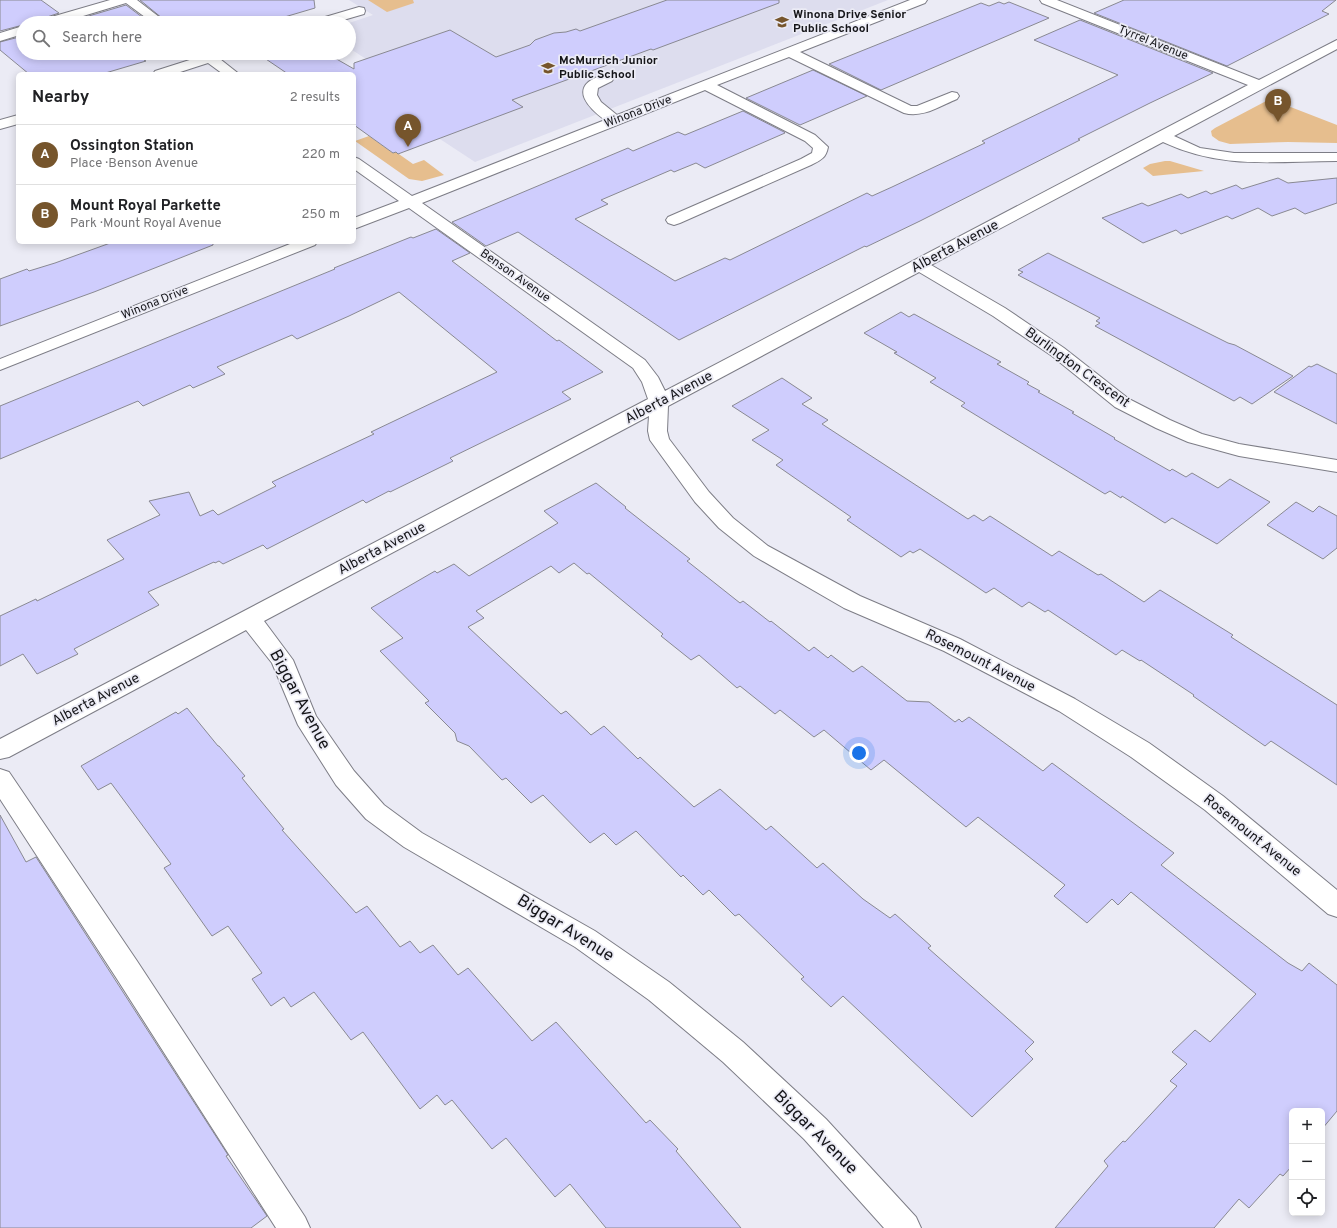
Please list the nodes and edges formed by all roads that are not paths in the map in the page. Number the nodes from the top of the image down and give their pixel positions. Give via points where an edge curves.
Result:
1 (124, 0) edge
2 (129, 0) edge
3 (921, 0) edge
4 (1046, 0) edge
5 (359, 11) dead end
6 (70, 16) edge
7 (151, 16) edge
8 (343, 16) edge
9 (16, 32) edge
10 (0, 37) edge
11 (1337, 44) edge
12 (790, 52) junction
13 (196, 60) edge
14 (212, 60) edge
15 (165, 72) edge
16 (229, 72) edge
17 (607, 78) dead end
18 (706, 85) junction
19 (1260, 85) junction
20 (952, 96) dead end
21 (16, 120) edge
22 (616, 120) junction
23 (0, 125) edge
24 (1163, 137) junction
25 (1337, 157) edge
26 (356, 163) edge
27 (409, 202) junction
28 (674, 220) dead end
29 (356, 223) edge
30 (304, 244) edge
31 (920, 266) junction
32 (0, 365) edge
33 (658, 404) junction
34 (1337, 466) edge
35 (250, 619) junction
36 (0, 750) edge
37 (0, 779) edge
38 (1337, 906) edge
39 (294, 1228) edge
40 (905, 1228) edge

1 - 6 street
2 - 7 street
3 - 12 street, Winona Drive
4 - 19 street, Tyrrel Avenue
5 - 8 street
9 - 10 street
11 - 19 street, Alberta Avenue
12 - 18 street, Winona Drive
12 - 20 street via 909,110 919,110
13 - 15 street
14 - 16 street
17 - 22 street via 593,85 590,90 591,98 604,114
18 - 22 street, Winona Drive
18 - 28 street via 810,138 821,147 819,155 806,162
19 - 24 street, Alberta Avenue
21 - 23 street
22 - 27 street, Winona Drive
24 - 25 street via 1198,152 1226,156
24 - 31 street, Alberta Avenue
26 - 27 street, Benson Avenue
27 - 29 street, Winona Drive
27 - 33 street, Benson Avenue via 639,364 651,379
30 - 32 street, Winona Drive
31 - 33 street, Alberta Avenue
31 - 34 street, Burlington Crescent via 999,312 1058,352 1122,403 1162,424 1195,438 1239,450
33 - 35 street, Alberta Avenue
33 - 38 street, Rosemount Avenue via 657,432 660,440 702,497 726,523 761,551 852,602 952,645 1067,705 1140,750 1214,803
35 - 36 street, Alberta Avenue
35 - 40 street, Biggar Avenue via 282,660 306,719 345,778 375,812 413,840 585,939 659,991 733,1052 815,1129
37 - 39 street

